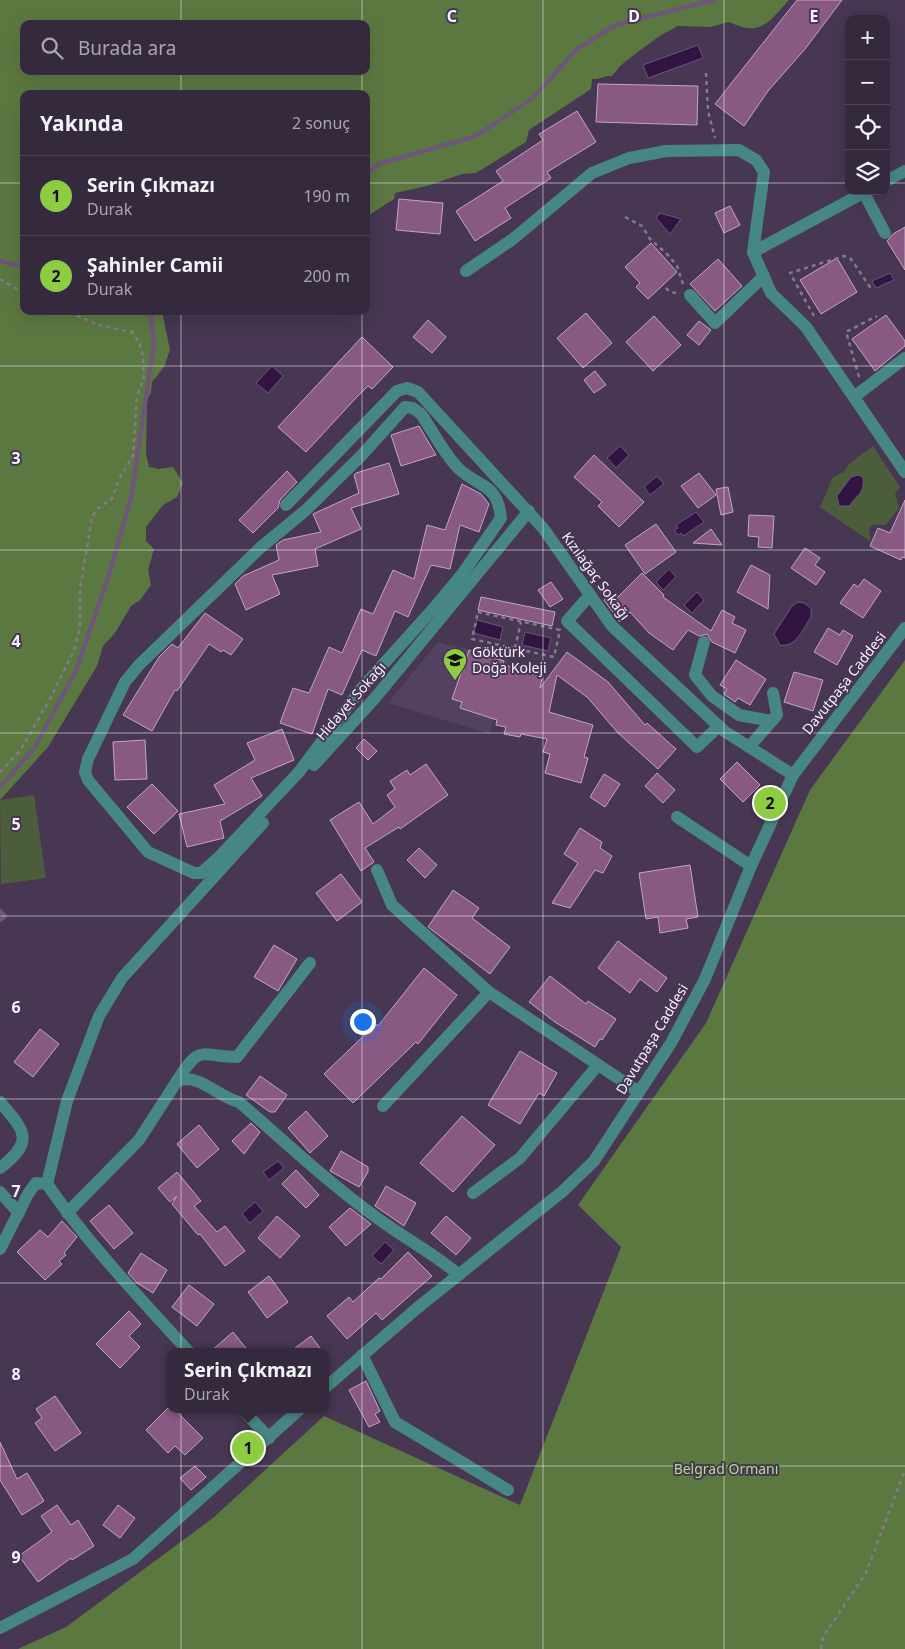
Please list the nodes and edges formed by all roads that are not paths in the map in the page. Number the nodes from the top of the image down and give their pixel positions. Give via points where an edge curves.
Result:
1 (905, 171) edge
2 (890, 179) edge
3 (860, 195) edge
4 (867, 195) edge
5 (885, 233) dead end
6 (753, 252) junction
7 (466, 271) dead end
8 (764, 276) junction
9 (687, 290) road end
10 (905, 358) edge
11 (858, 394) junction
12 (474, 452) junction
13 (458, 468) junction
14 (905, 472) edge
15 (286, 505) dead end
16 (528, 511) junction
17 (590, 595) junction
18 (905, 628) edge
19 (704, 642) dead end
20 (773, 693) dead end
21 (772, 721) junction
22 (719, 726) junction
23 (749, 747) junction
24 (794, 775) junction
25 (677, 818) dead end
26 (750, 866) junction
27 (377, 870) dead end
28 (310, 963) dead end
29 (489, 992) junction
30 (598, 1065) junction
31 (177, 1081) junction
32 (639, 1092) junction
33 (0, 1102) edge
34 (383, 1106) dead end
35 (0, 1168) edge
36 (47, 1184) junction
37 (0, 1192) edge
38 (472, 1193) dead end
39 (67, 1212) junction
40 (19, 1213) junction
41 (0, 1249) edge
42 (459, 1275) junction
43 (185, 1348) edge
44 (362, 1355) junction
45 (329, 1384) edge
46 (246, 1413) edge
47 (296, 1413) edge
48 (268, 1438) junction
49 (508, 1490) dead end
50 (0, 1628) edge

1 - 2 street
3 - 6 street
4 - 5 street
6 - 7 street via 764,172 756,160 739,150 666,151 629,158 592,173 513,239
6 - 8 street
8 - 9 street via 715,323
8 - 11 street via 771,293 804,325
10 - 11 street
11 - 14 street
12 - 13 street
12 - 15 street, Kızılağaç Sokağı via 418,392 406,388 397,391
12 - 16 street, Kızılağaç Sokağı
13 - 13 street via 421,414 405,407 361,456 175,628 125,682 88,759 85,772 88,780 148,852 182,870 201,872 299,772 362,689 434,608 502,518 500,504 493,491
16 - 17 street, Kızılağaç Sokağı
16 - 36 street, Hidayet Sokağı via 375,698 122,978 99,1016 67,1101
17 - 22 street, Kızılağaç Sokağı via 612,626
17 - 22 street via 567,621 696,747
18 - 24 street, Davutpaşa Caddesi
19 - 21 street via 696,675 712,696 739,715
20 - 21 street via 777,715
21 - 23 street
22 - 23 street, Kızılağaç Sokağı
23 - 24 street, Kızılağaç Sokağı
24 - 26 street, Davutpaşa Caddesi
25 - 26 street
26 - 32 street, Davutpaşa Caddesi via 706,979 671,1043
27 - 29 street via 392,905
28 - 31 street via 238,1057 203,1054 191,1059
29 - 30 street
29 - 34 street
30 - 32 street
30 - 38 street via 520,1158
31 - 39 street via 139,1140
31 - 42 street via 195,1078 225,1098 239,1102 342,1190
32 - 42 street, Davutpaşa Caddesi via 594,1161 578,1178
33 - 35 street via 21,1126 23,1140 16,1156
36 - 39 street
36 - 40 street via 36,1183
37 - 40 street
39 - 43 street
40 - 41 street
42 - 44 street, Davutpaşa Caddesi
44 - 45 street, Davutpaşa Caddesi
44 - 49 street via 395,1422
46 - 48 street
47 - 48 street
48 - 50 street via 133,1559

